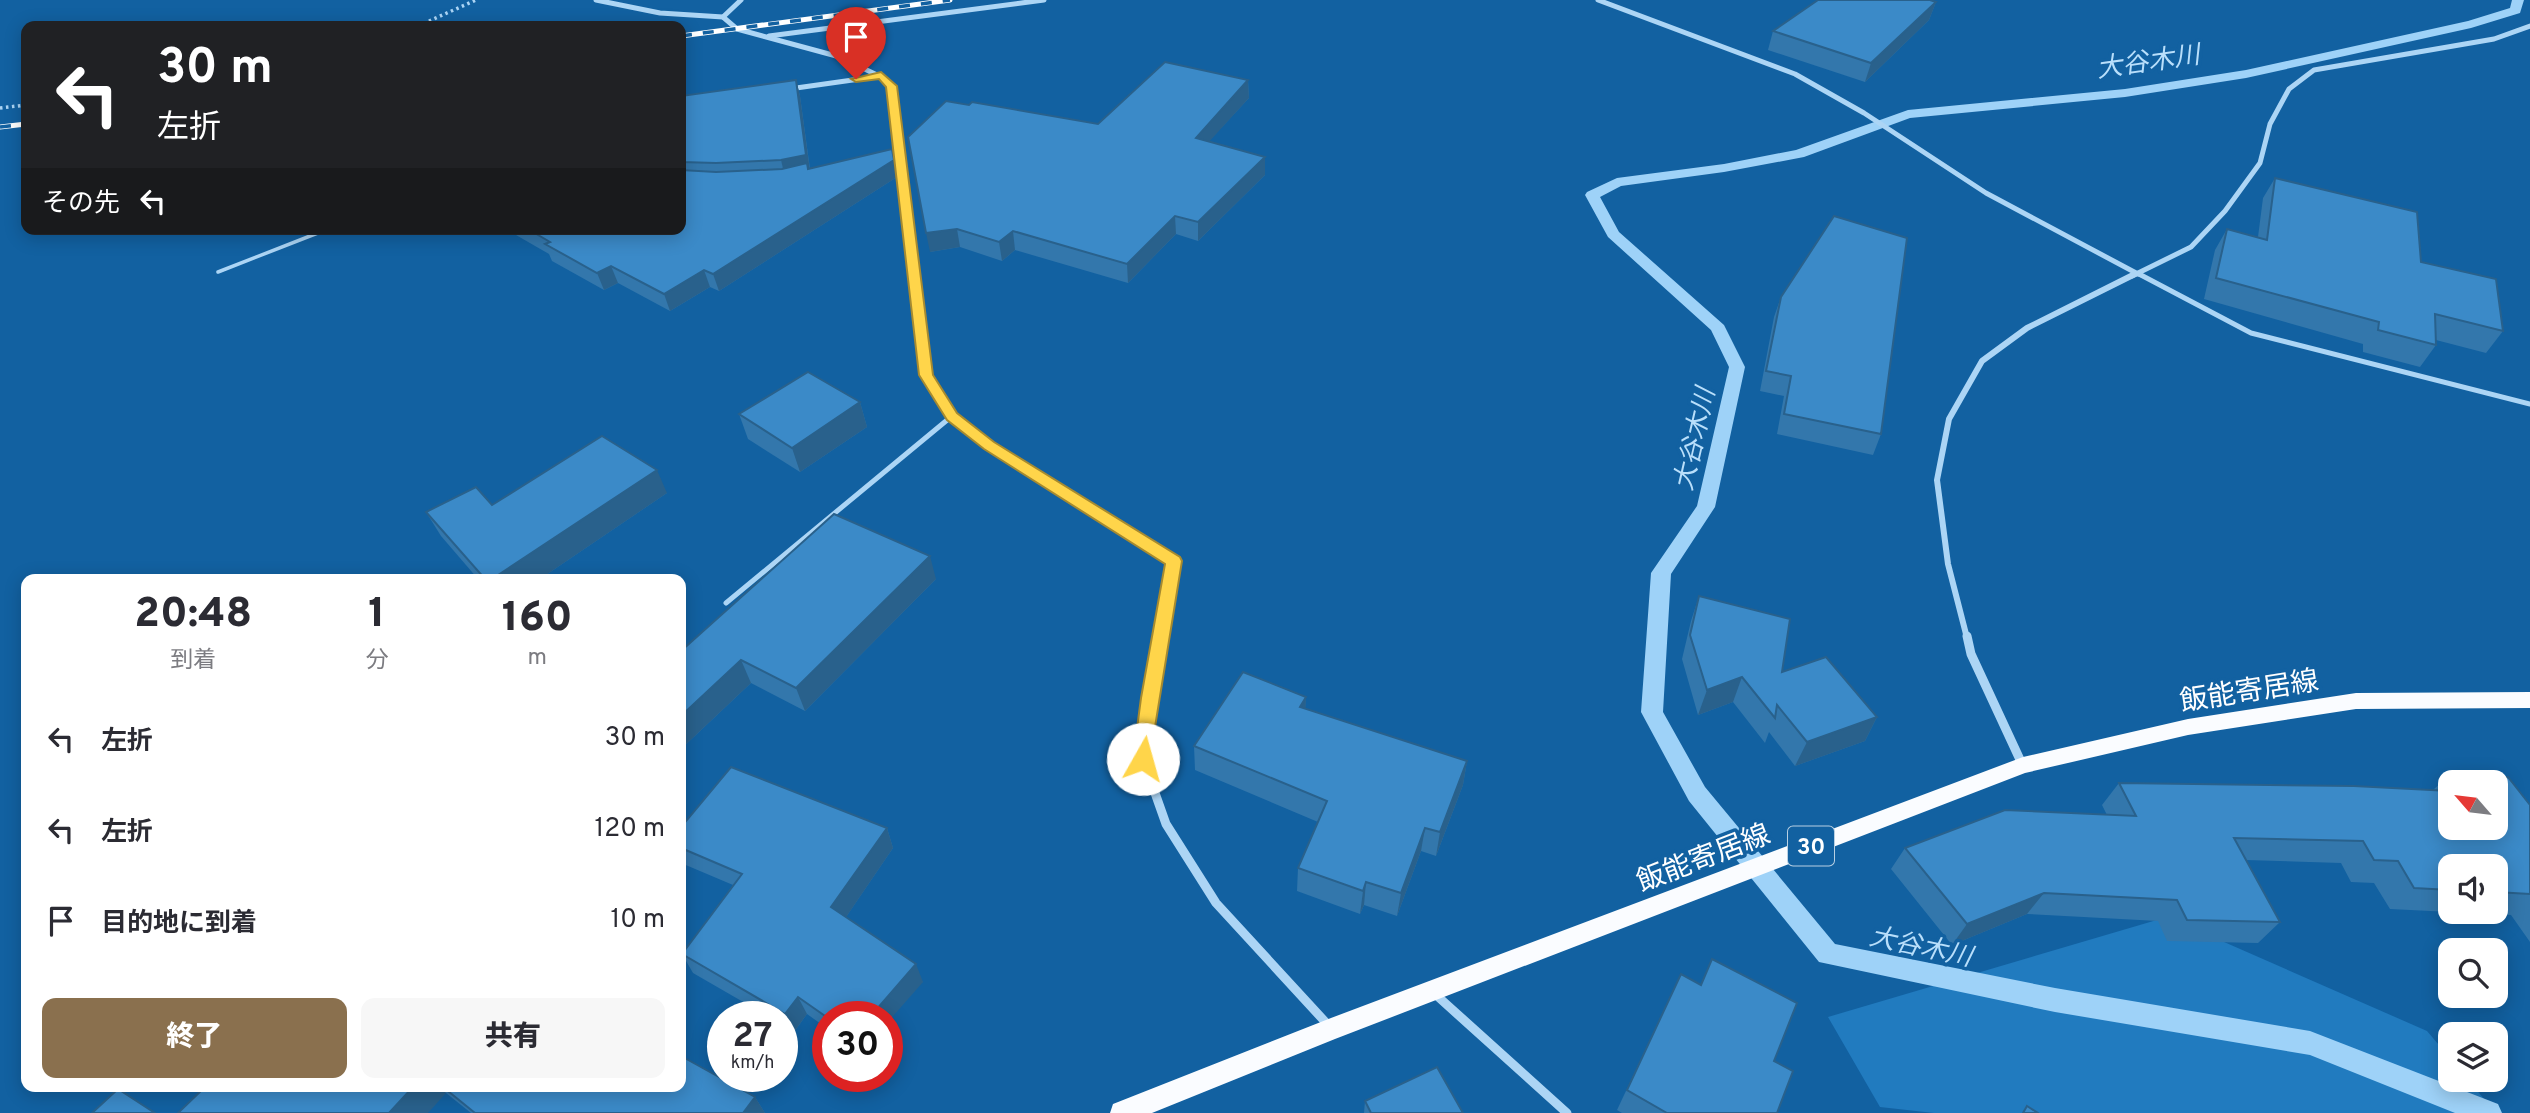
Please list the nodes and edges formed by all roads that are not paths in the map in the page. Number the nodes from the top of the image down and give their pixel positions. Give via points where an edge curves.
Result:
1 (596, 0) edge
2 (741, 0) edge
3 (1044, 0) edge
4 (1598, 0) edge
5 (723, 17) junction
6 (2530, 26) edge
7 (765, 37) junction
8 (881, 76) junction
9 (788, 89) edge
10 (900, 155) junction
11 (889, 157) edge
12 (312, 235) edge
13 (218, 271) dead end
14 (2138, 274) junction
15 (2530, 404) edge
16 (952, 416) junction
17 (726, 603) dead end
18 (2530, 700) edge
19 (2023, 765) junction
20 (1431, 990) junction
21 (1331, 1029) junction
22 (1122, 1113) edge
23 (1567, 1113) edge

1 - 5 street via 650,13
2 - 5 street
3 - 7 street
4 - 14 street via 1796,74 1986,193
5 - 7 street via 737,29
6 - 14 street via 2494,39 2314,70 2289,89 2270,124 2260,163 2225,211 2191,247
7 - 8 street
8 - 9 street
8 - 10 street via 892,86
10 - 11 lane
10 - 16 street via 926,375
12 - 13 lane
14 - 15 lane via 2251,333
14 - 19 street via 2028,328 1982,361 1949,419 1937,480 1948,564 1971,654
16 - 17 lane
16 - 21 street via 989,445 1174,561 1143,759 1166,824 1216,903
18 - 19 main road, 飯能寄居線 / 30 via 2356,701 2188,727
19 - 20 main road, 飯能寄居線 / 30
20 - 21 main road, 飯能寄居線 / 30
20 - 23 street
21 - 22 main road, 飯能寄居線 / 30

